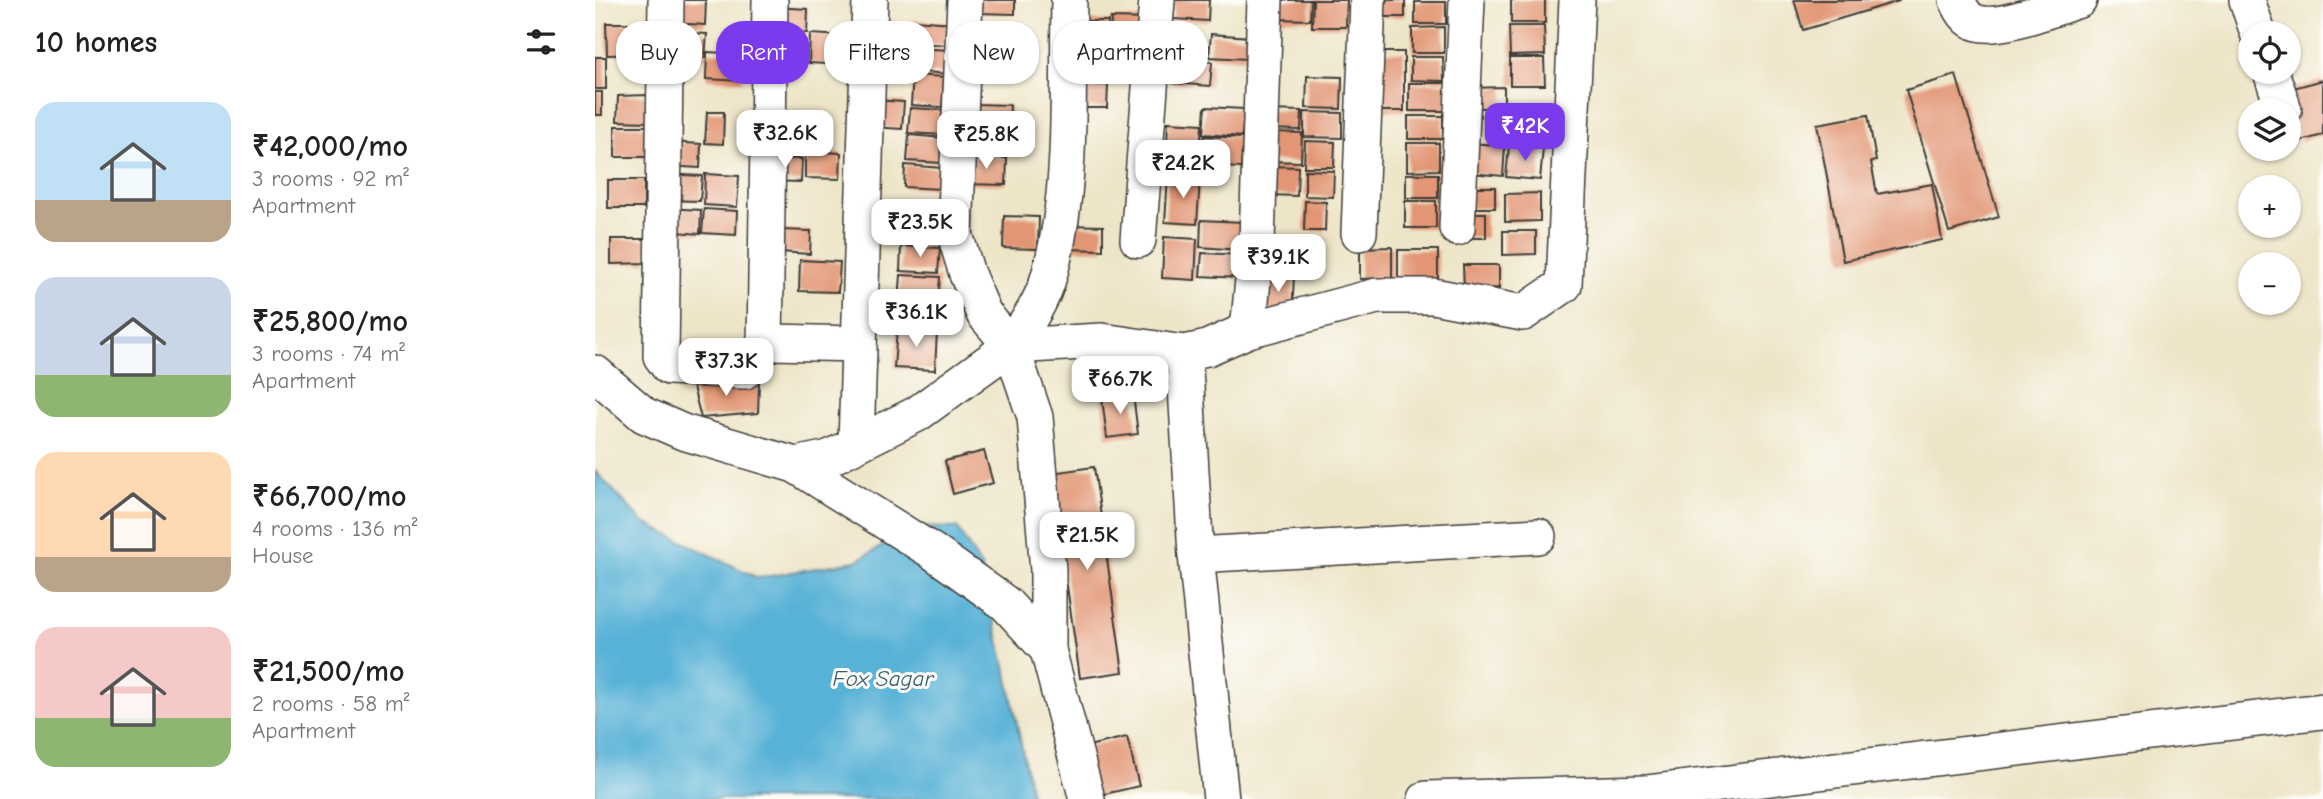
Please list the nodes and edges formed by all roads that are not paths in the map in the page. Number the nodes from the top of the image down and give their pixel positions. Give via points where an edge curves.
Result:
1 (666, 0) edge
2 (770, 0) edge
3 (870, 0) edge
4 (965, 0) edge
5 (1069, 0) edge
6 (1157, 0) edge
7 (1265, 0) edge
8 (1368, 0) edge
9 (1467, 0) edge
10 (1577, 0) edge
11 (1957, 0) edge
12 (2079, 0) edge
13 (2248, 0) edge
14 (2255, 21) edge
15 (1457, 228) dead end
16 (1359, 233) dead end
17 (1139, 240) dead end
18 (1248, 331) junction
19 (859, 344) junction
20 (765, 346) junction
21 (1011, 346) junction
22 (1184, 353) junction
23 (595, 373) edge
24 (856, 444) junction
25 (795, 465) junction
26 (1538, 536) dead end
27 (1196, 555) junction
28 (1048, 650) junction
29 (2323, 712) edge
30 (1087, 799) edge
31 (1221, 799) edge
32 (1426, 799) edge

1 - 20 street via 661,356 669,366 678,368 744,371
2 - 20 street
3 - 19 street
4 - 21 street via 955,234 984,314
5 - 21 street via 1059,223 1049,278 1033,314
6 - 17 street
7 - 18 street via 1257,241
8 - 16 street
9 - 15 street
10 - 18 street via 1564,285 1523,313 1433,296 1377,296
11 - 12 street via 1968,18 1978,24
13 - 14 street
18 - 22 street
19 - 20 street via 772,342
19 - 24 street
21 - 22 street via 1102,341
21 - 24 street via 917,414
21 - 28 street via 1035,417 1048,570
22 - 27 street
23 - 25 street via 644,415 683,432
24 - 25 street via 829,458
25 - 28 street via 932,551 1006,604
26 - 27 street
27 - 31 street
28 - 30 street
29 - 32 street via 1646,793

